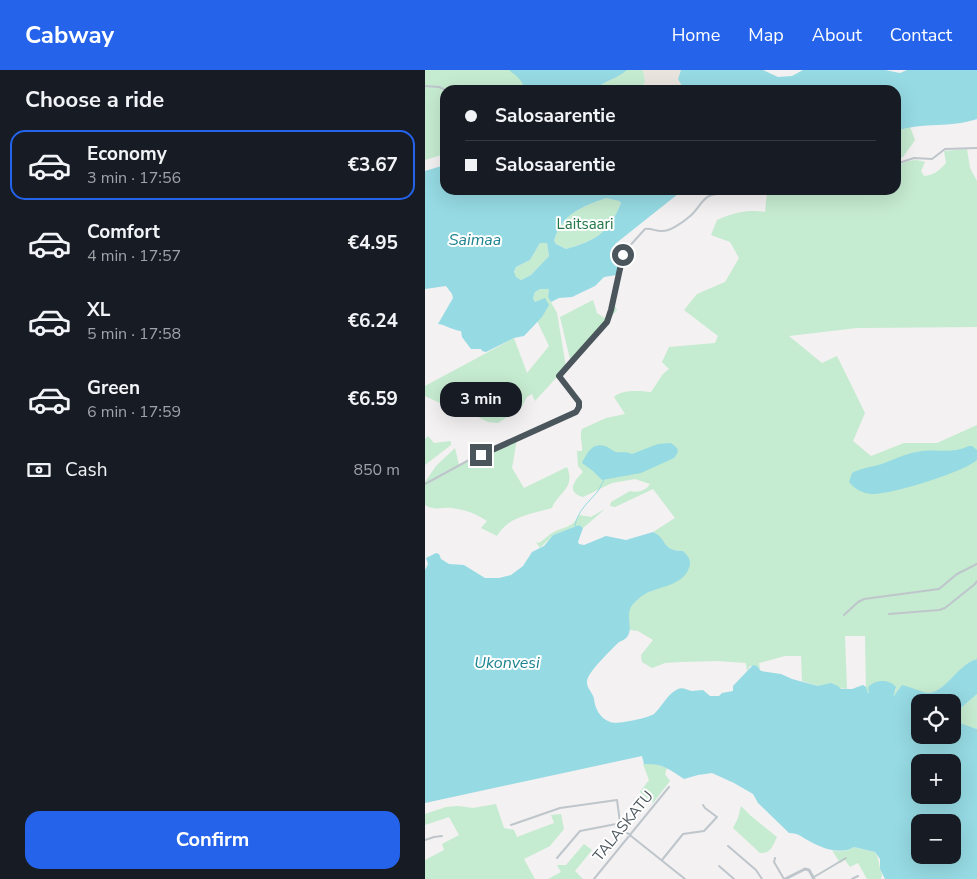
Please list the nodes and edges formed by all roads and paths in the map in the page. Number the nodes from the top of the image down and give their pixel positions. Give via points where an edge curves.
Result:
1 (425, 86) edge
2 (440, 87) edge
3 (977, 148) edge
4 (901, 162) edge
5 (710, 195) edge
6 (425, 484) edge
7 (977, 564) edge
8 (977, 581) edge
9 (889, 614) dead end
10 (844, 615) dead end
11 (669, 787) dead end
12 (703, 805) dead end
13 (511, 825) dead end
14 (619, 826) junction
15 (629, 835) junction
16 (443, 836) dead end
17 (425, 840) edge
18 (728, 846) dead end
19 (557, 858) dead end
20 (775, 858) dead end
21 (846, 858) dead end
22 (661, 860) junction
23 (719, 866) dead end
24 (859, 876) dead end
25 (814, 878) edge
26 (594, 879) edge
27 (685, 879) edge
28 (734, 879) edge
29 (762, 879) edge
30 (785, 879) edge
31 (852, 879) edge

1 - 2 street
3 - 4 street via 945,149 929,160 914,158
5 - 6 street via 689,217 669,229 645,229 626,250 607,322 559,376 579,402 576,412 469,460
7 - 10 street via 957,574 939,589 865,599
8 - 9 street via 945,608
11 - 15 street, TALASKATU
12 - 22 street via 717,817 704,831 683,834
13 - 14 street via 560,808 617,800
14 - 15 street
14 - 19 street via 580,831
15 - 22 street
15 - 26 street, TALASKATU
16 - 17 street
18 - 29 street via 757,870
20 - 30 street
21 - 25 street
22 - 27 street
23 - 28 street
24 - 31 street
25 - 30 street via 805,869

